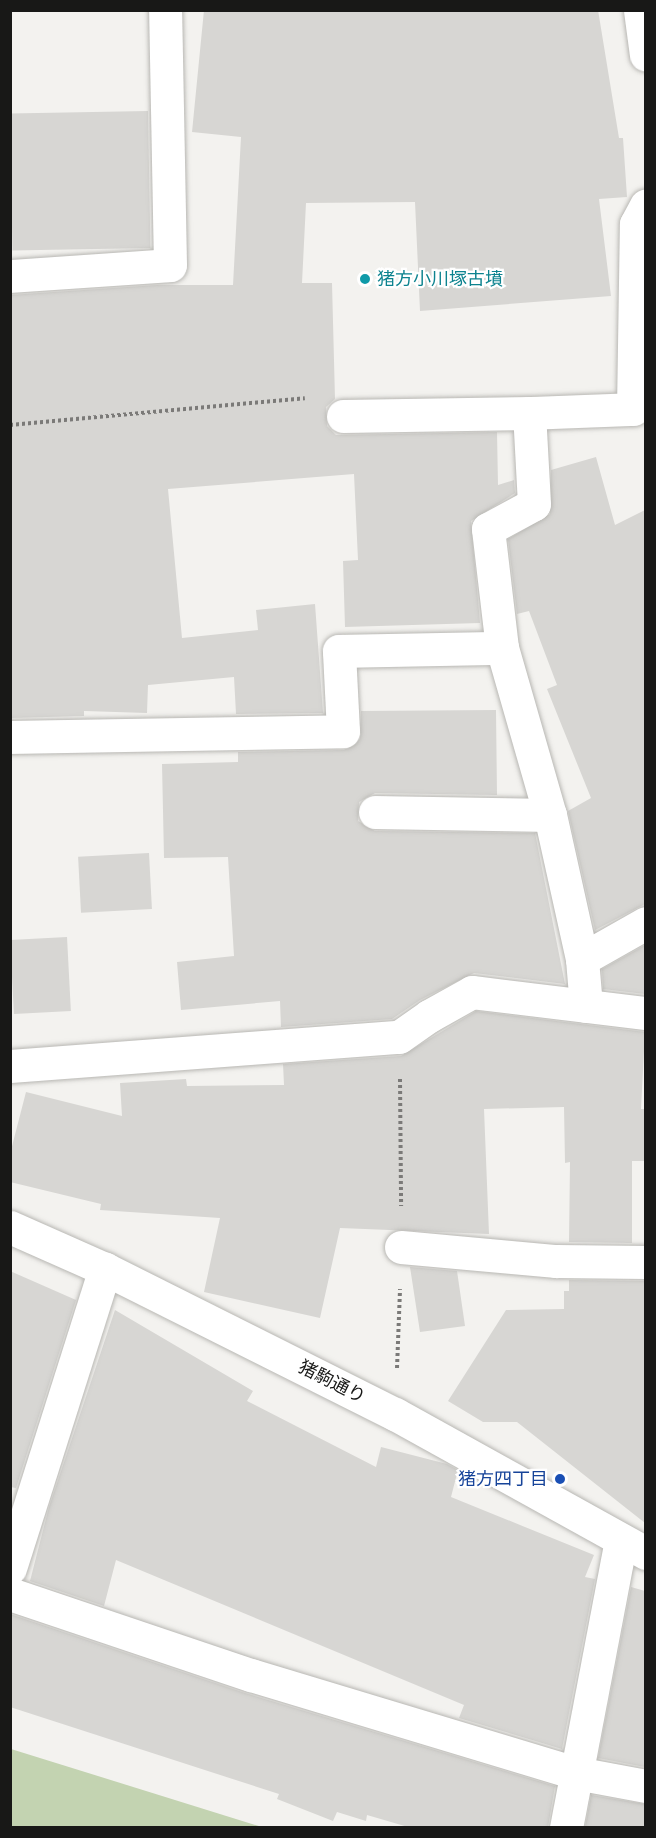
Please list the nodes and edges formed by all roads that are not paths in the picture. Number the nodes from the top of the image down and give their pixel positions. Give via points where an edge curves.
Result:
1 (165, 10) edge
2 (642, 14) edge
3 (645, 55) edge
4 (645, 205) edge
5 (10, 276) edge
6 (529, 413) junction
7 (343, 416) road end
8 (502, 648) junction
9 (10, 737) edge
10 (375, 812) dead end
11 (550, 815) junction
12 (645, 923) edge
13 (582, 959) junction
14 (586, 1006) junction
15 (645, 1013) edge
16 (10, 1066) edge
17 (10, 1227) edge
18 (401, 1247) road end
19 (645, 1262) edge
20 (105, 1269) junction
21 (633, 1547) edge
22 (10, 1568) edge
23 (10, 1594) edge
24 (576, 1773) junction
25 (645, 1785) edge
26 (566, 1827) edge

1 - 5 street via 170,265
2 - 3 street
4 - 6 street via 636,224 633,409
6 - 7 street
6 - 8 street via 534,504 488,529
8 - 9 street via 339,651 343,730
8 - 11 street
10 - 11 street
11 - 13 street
12 - 13 street
13 - 14 street
14 - 15 street
14 - 16 street via 472,992 399,1037
17 - 20 street, 猪駒通り
18 - 19 street via 556,1261
20 - 21 street, 猪駒通り via 395,1414
20 - 22 street
21 - 24 street
23 - 24 street via 251,1675
24 - 25 street
24 - 26 street

